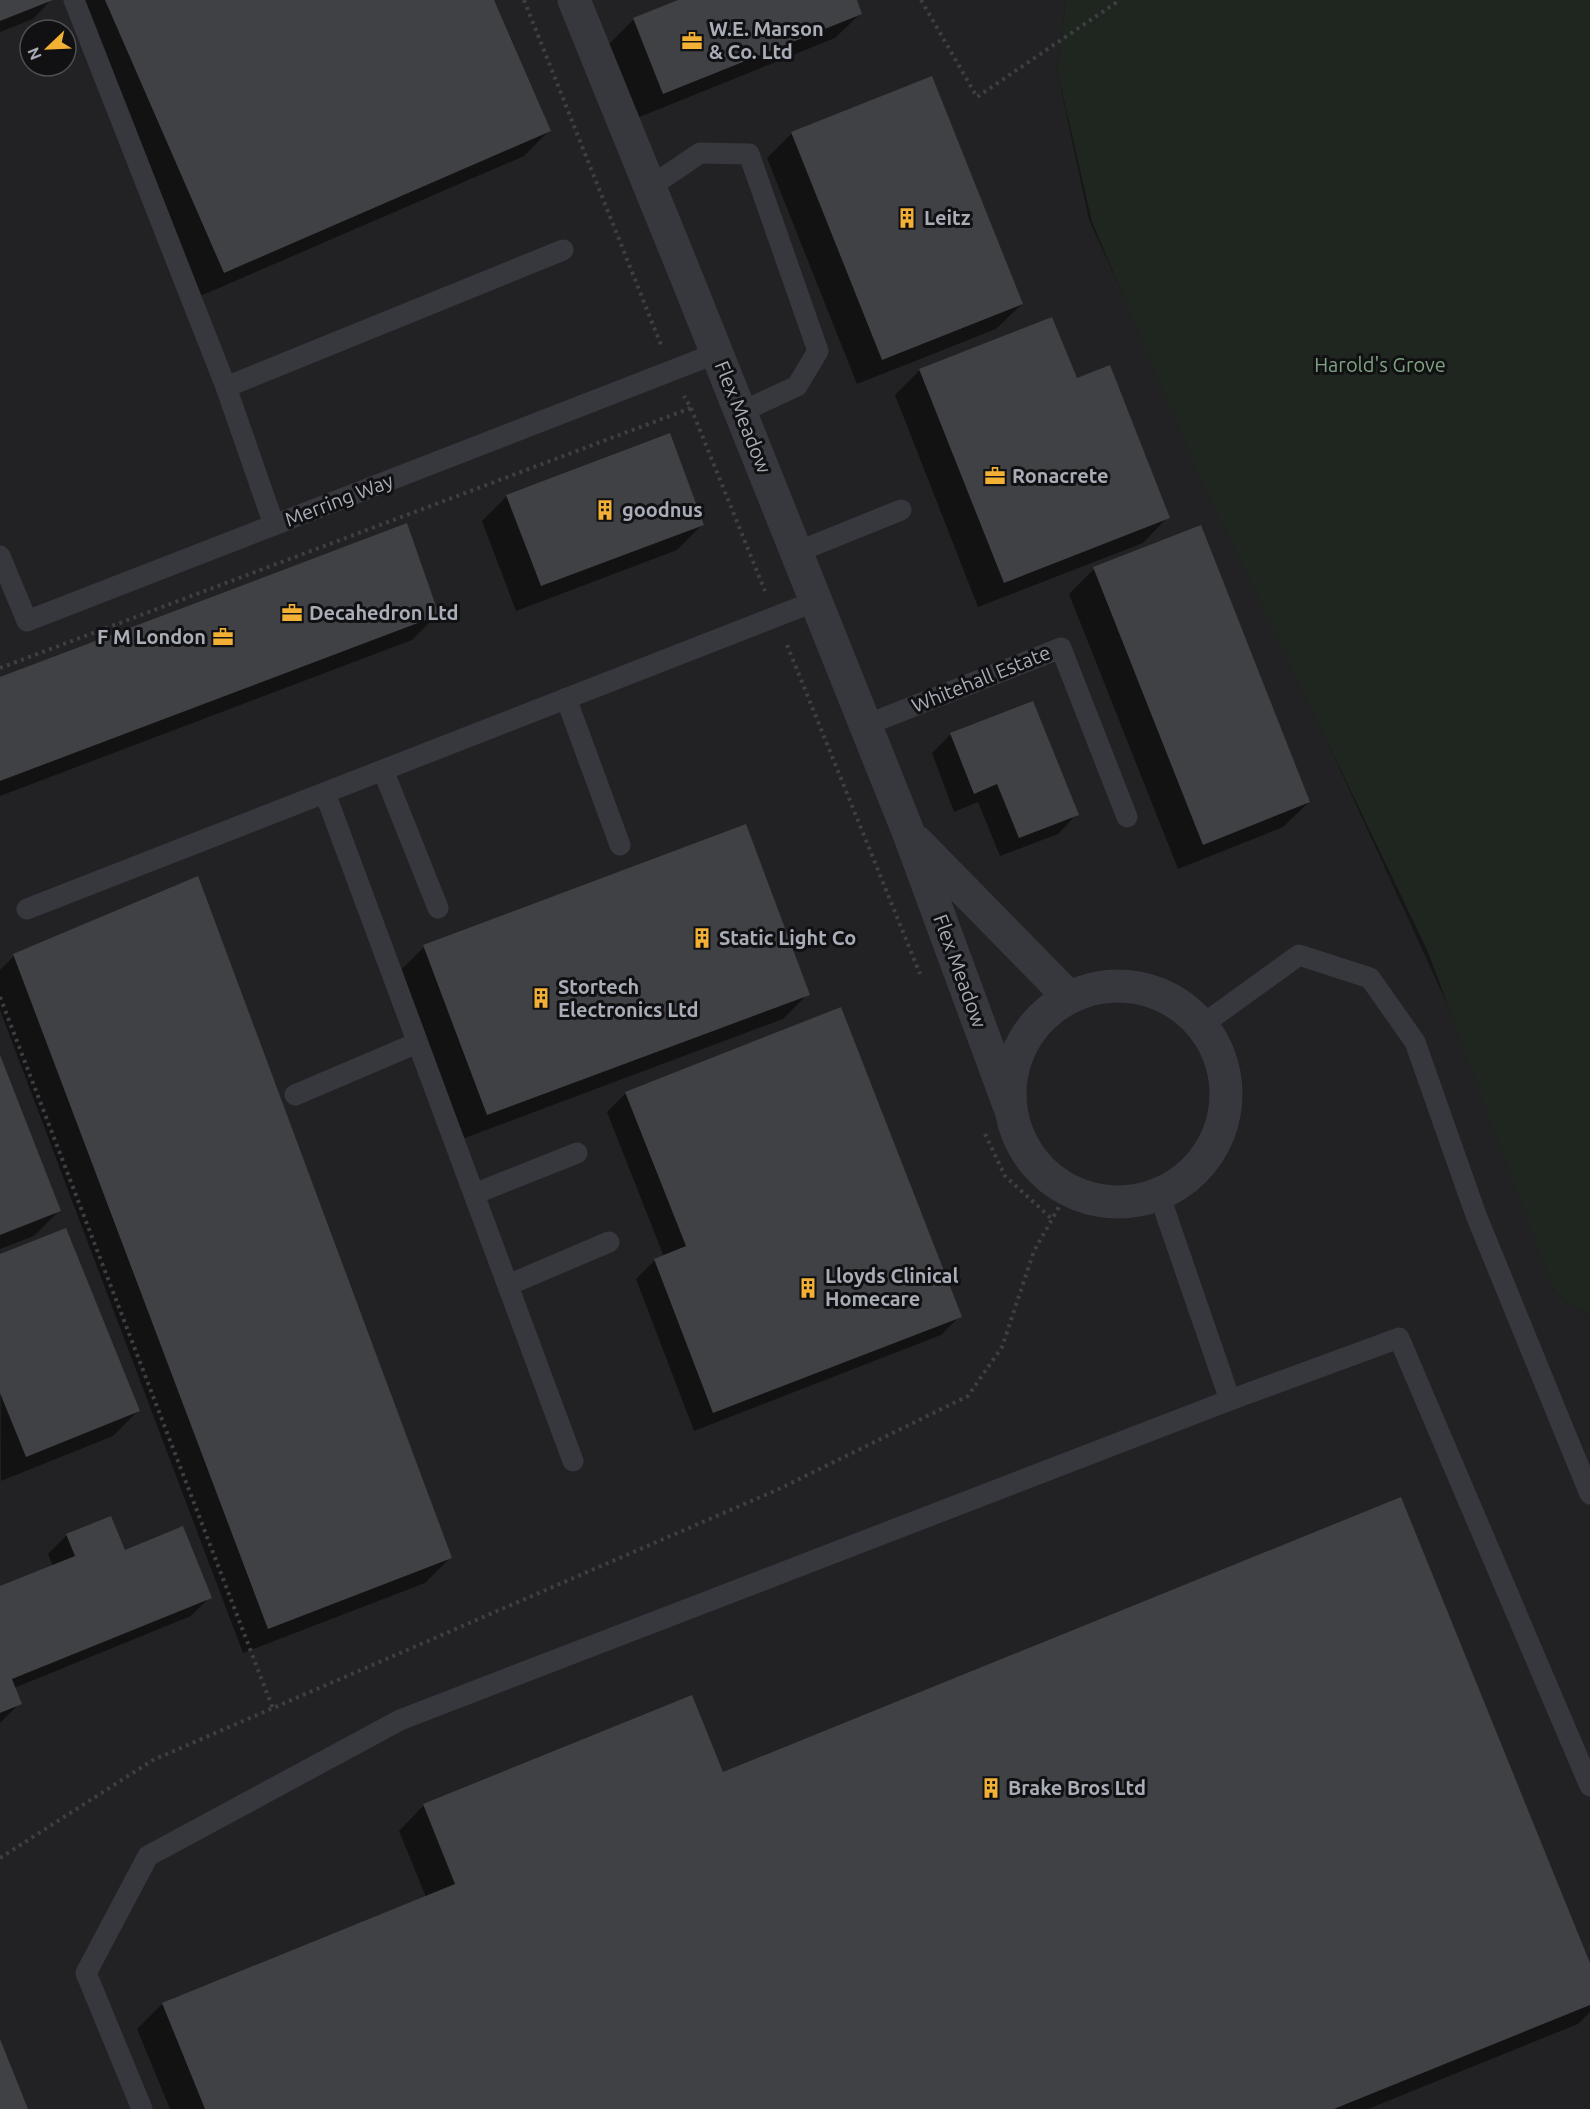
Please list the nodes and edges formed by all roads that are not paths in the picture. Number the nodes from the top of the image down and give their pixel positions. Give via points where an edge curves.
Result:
1 (74, 0) edge
2 (574, 0) edge
3 (650, 187) junction
4 (563, 250) dead end
5 (717, 353) junction
6 (226, 387) junction
7 (741, 412) junction
8 (901, 510) dead end
9 (274, 525) junction
10 (797, 552) junction
11 (0, 556) edge
12 (816, 600) junction
13 (566, 698) junction
14 (866, 725) junction
15 (383, 770) junction
16 (325, 793) junction
17 (1127, 817) dead end
18 (909, 834) junction
19 (620, 845) dead end
20 (438, 908) dead end
21 (27, 909) dead end
22 (1068, 996) junction
23 (1202, 1025) junction
24 (417, 1043) junction
25 (295, 1095) dead end
26 (1010, 1108) junction
27 (577, 1153) dead end
28 (474, 1194) junction
29 (1159, 1194) junction
30 (609, 1242) dead end
31 (508, 1286) junction
32 (1230, 1400) junction
33 (573, 1461) dead end
34 (1590, 1494) edge
35 (1590, 1786) edge
36 (142, 2109) edge

1 - 6 lane
2 - 3 street, Flex Meadow
3 - 5 street, Flex Meadow
3 - 7 lane via 700,153 749,154 818,351 797,386
4 - 6 lane
5 - 7 street, Flex Meadow
5 - 9 lane, Merring Way
6 - 9 lane
7 - 10 street, Flex Meadow
8 - 10 lane
9 - 11 lane, Merring Way via 27,621
10 - 12 street, Flex Meadow
12 - 13 lane
12 - 14 street, Flex Meadow
13 - 15 lane
13 - 19 lane
14 - 17 lane, Whitehall Estate via 1060,648
14 - 18 street, Flex Meadow
15 - 16 lane
15 - 20 lane
16 - 21 lane
16 - 24 lane
18 - 22 street, Flex Meadow
18 - 26 street, Flex Meadow
22 - 23 street, Flex Meadow via 1103,986 1140,987 1175,1001
22 - 26 street, Flex Meadow via 1041,1016 1021,1043 1010,1075
23 - 29 street, Flex Meadow via 1219,1054 1226,1087 1223,1121 1210,1152 1188,1177
23 - 34 lane via 1299,955 1370,978 1415,1042 1476,1215
24 - 25 lane
24 - 28 lane
26 - 29 street, Flex Meadow via 1020,1142 1040,1170 1068,1191 1097,1201 1129,1202
27 - 28 lane
28 - 31 lane
29 - 32 lane
30 - 31 lane
31 - 33 lane
32 - 35 lane via 1399,1338
32 - 36 lane via 400,1720 148,1856 86,1973

